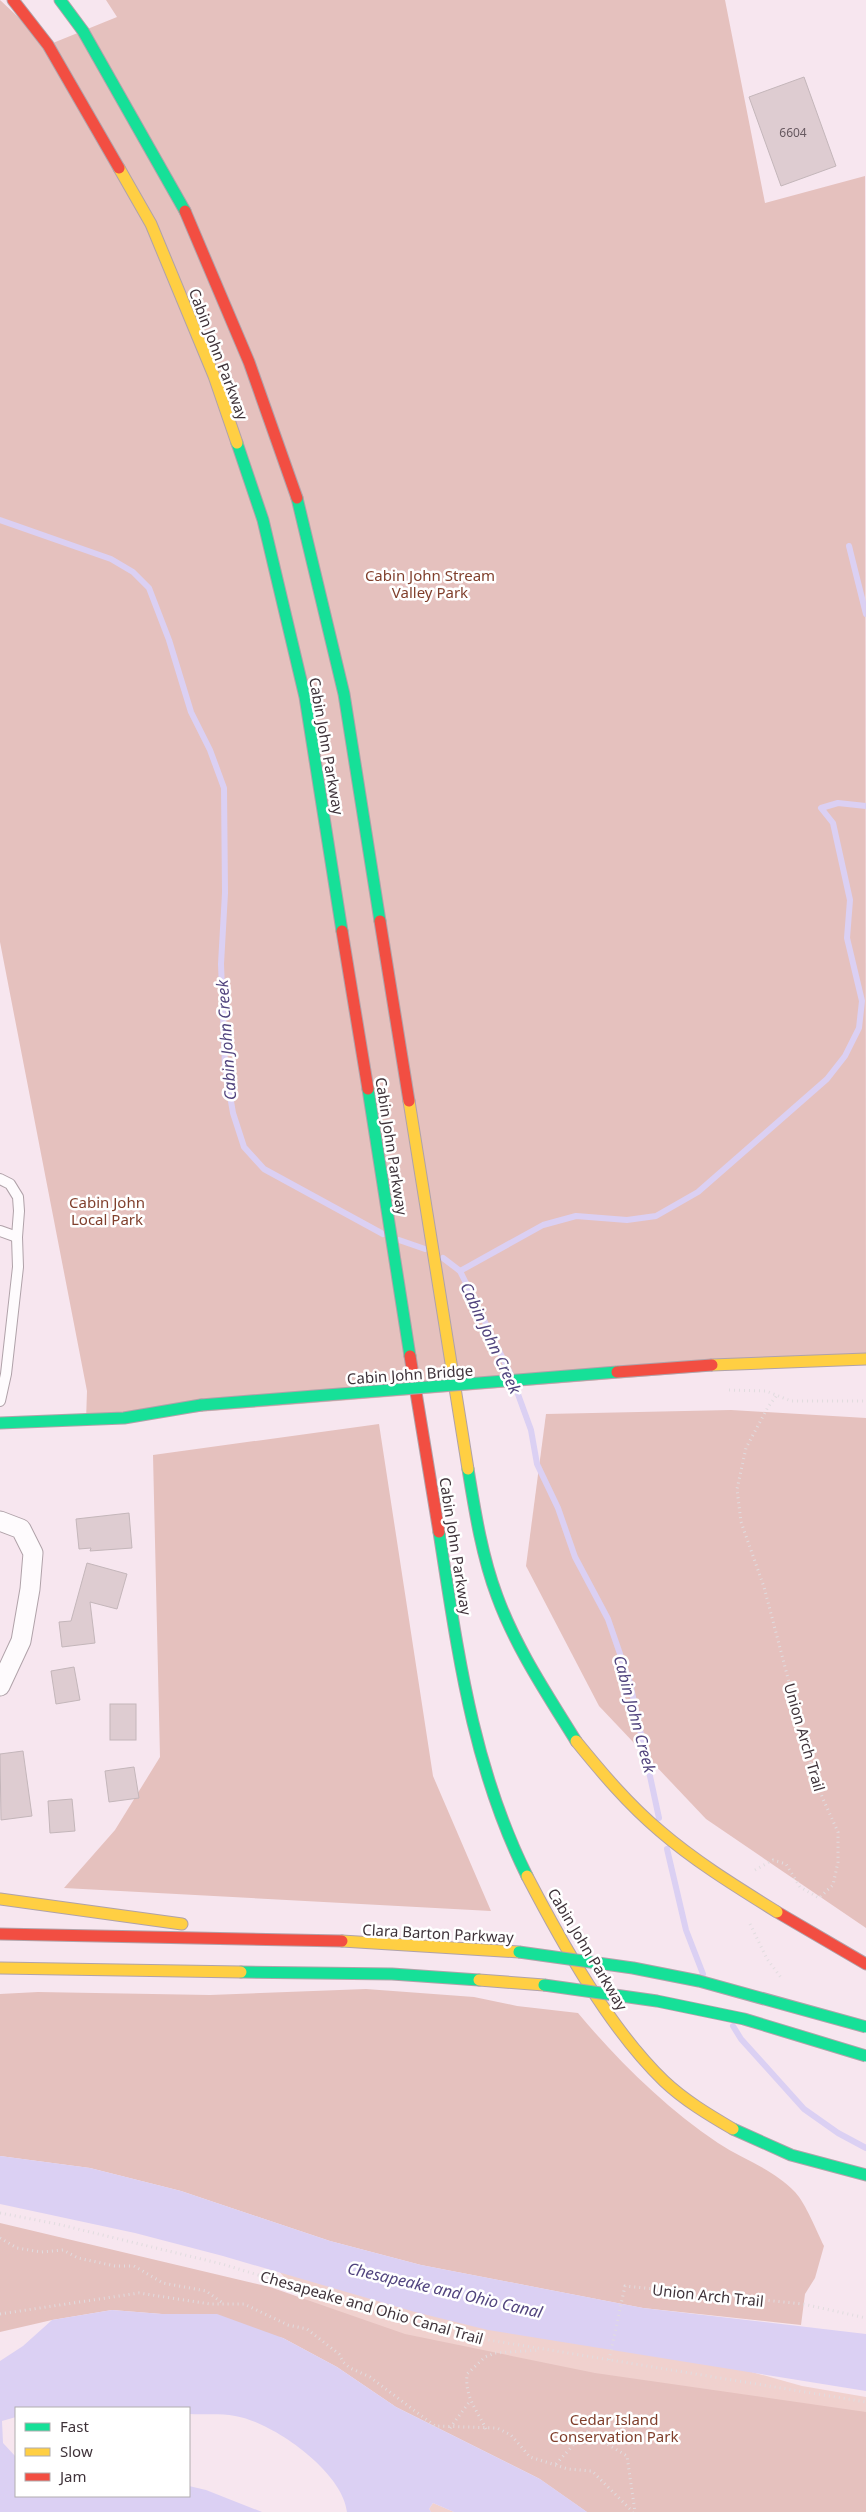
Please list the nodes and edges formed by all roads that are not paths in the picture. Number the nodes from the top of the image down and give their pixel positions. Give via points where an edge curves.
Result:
1 (13, 0) edge
2 (60, 0) edge
3 (0, 1179) edge
4 (0, 1231) edge
5 (17, 1237) junction
6 (866, 1360) edge
7 (0, 1401) edge
8 (0, 1423) edge
9 (0, 1521) edge
10 (0, 1686) edge
11 (0, 1899) edge
12 (0, 1934) edge
13 (280, 1940) junction
14 (866, 1964) edge
15 (0, 1968) edge
16 (58, 1969) junction
17 (0, 1976) edge
18 (866, 2027) edge
19 (866, 2056) edge
20 (866, 2175) edge

1 - 20 main road, Cabin John Parkway via 48,45 151,224 214,376 263,520 305,697 464,1690 494,1800 555,1929 623,2034 646,2061 676,2091 733,2129 793,2156 829,2168
2 - 14 main road, Cabin John Parkway, bridge via 83,31 186,213 249,362 300,506 344,694 462,1447 497,1596 533,1672 576,1740 644,1817 712,1871
3 - 5 lane via 10,1184 18,1197
4 - 5 lane
5 - 7 lane via 18,1267
6 - 8 main road, Cabin John Bridge, bridge via 712,1365 201,1405 124,1418
9 - 10 street via 21,1529 33,1553 21,1641
11 - 13 main road via 127,1915
12 - 13 main road, Clara Barton Parkway
13 - 18 main road, Clara Barton Parkway, bridge via 520,1952 633,1968 699,1981
15 - 16 main road
16 - 17 main road
16 - 19 main road, bridge via 392,1974 544,1985 657,2001 744,2019

